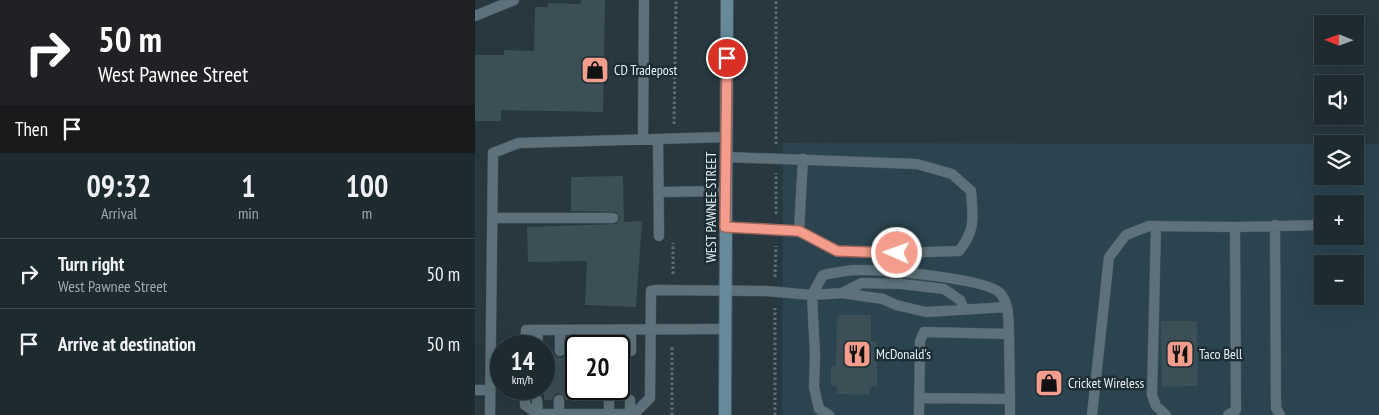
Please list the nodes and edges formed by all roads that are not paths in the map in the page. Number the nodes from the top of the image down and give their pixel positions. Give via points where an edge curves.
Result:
1 (515, 0) edge
2 (644, 0) edge
3 (727, 0) edge
4 (475, 16) edge
5 (726, 136) junction
6 (643, 139) junction
7 (658, 139) junction
8 (726, 157) junction
9 (803, 160) junction
10 (659, 192) junction
11 (726, 192) junction
12 (492, 218) junction
13 (613, 218) dead end
14 (1275, 225) junction
15 (1314, 225) edge
16 (1156, 226) junction
17 (725, 227) junction
18 (1235, 227) junction
19 (799, 231) junction
20 (659, 236) dead end
21 (725, 292) junction
22 (842, 293) junction
23 (812, 295) junction
24 (1007, 307) junction
25 (964, 309) junction
26 (651, 329) junction
27 (725, 329) junction
28 (538, 330) junction
29 (560, 330) junction
30 (609, 330) junction
31 (631, 330) junction
32 (1009, 334) junction
33 (491, 335) edge
34 (526, 335) edge
35 (538, 335) edge
36 (609, 335) edge
37 (560, 351) dead end
38 (631, 351) dead end
39 (475, 390) edge
40 (490, 390) edge
41 (920, 398) junction
42 (1010, 399) junction
43 (490, 400) edge
44 (525, 400) edge
45 (537, 400) dead end
46 (559, 400) dead end
47 (609, 400) dead end
48 (630, 400) dead end
49 (543, 414) edge
50 (559, 414) edge
51 (613, 414) edge
52 (631, 414) junction
53 (490, 415) edge
54 (725, 415) edge
55 (829, 415) edge
56 (919, 415) edge
57 (1010, 415) edge
58 (1092, 415) edge
59 (1166, 415) edge
60 (1228, 415) edge
61 (1280, 415) edge

1 - 4 lane
2 - 6 lane
3 - 5 main road, WEST PAWNEE STREET
5 - 7 lane
5 - 8 main road, WEST PAWNEE STREET
6 - 7 lane
6 - 12 lane via 519,143 493,152
7 - 10 lane
8 - 9 lane
8 - 11 main road, WEST PAWNEE STREET
9 - 19 lane
9 - 19 lane via 917,164 952,174 971,191 973,223 969,239 959,251 837,251
10 - 11 lane
10 - 20 lane
11 - 17 main road, WEST PAWNEE STREET
12 - 13 lane
12 - 33 lane
14 - 15 lane
14 - 18 lane
14 - 61 lane via 1276,408
16 - 18 lane
16 - 58 lane via 1126,234 1109,257
16 - 59 lane via 1152,396 1156,406
17 - 19 lane
17 - 21 main road, WEST PAWNEE STREET
18 - 60 lane via 1236,410
21 - 23 lane
21 - 26 lane via 651,291
21 - 27 main road, WEST PAWNEE STREET
22 - 23 lane
22 - 25 lane via 883,299 926,312
22 - 25 lane via 863,283 944,289 960,300
23 - 24 lane via 823,275 860,270 955,278 991,287 1000,293
23 - 55 lane via 814,387 819,409
24 - 25 lane
24 - 32 lane
26 - 27 lane
26 - 31 lane
26 - 52 lane via 651,398
27 - 54 main road, WEST PAWNEE STREET
28 - 29 lane
28 - 34 lane via 526,330
28 - 35 lane
29 - 30 lane
29 - 37 lane
30 - 31 lane
30 - 36 lane
31 - 38 lane
32 - 41 lane via 924,332 920,341
32 - 42 lane
39 - 40 lane
41 - 42 lane
41 - 56 lane
42 - 57 lane
43 - 53 lane
44 - 49 lane via 525,405
45 - 49 lane
46 - 50 lane
47 - 51 lane
48 - 52 lane
49 - 50 lane
50 - 51 lane
51 - 52 lane

